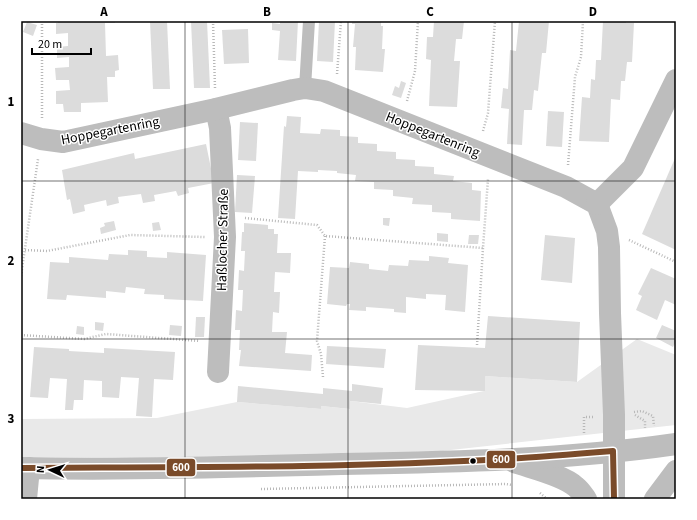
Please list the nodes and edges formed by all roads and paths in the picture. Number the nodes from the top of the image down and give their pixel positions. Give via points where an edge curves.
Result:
1 (42, 21) edge
2 (212, 21) edge
3 (309, 21) edge
4 (341, 21) edge
5 (418, 21) edge
6 (495, 21) edge
7 (583, 21) edge
8 (676, 80) edge
9 (305, 88) junction
10 (334, 95) junction
11 (216, 108) junction
12 (401, 121) junction
13 (31, 136) edge
14 (484, 154) junction
15 (566, 187) junction
16 (597, 204) junction
17 (225, 227) junction
18 (607, 231) junction
19 (325, 236) junction
20 (483, 248) junction
21 (25, 250) junction
22 (676, 262) edge
23 (22, 267) edge
24 (21, 276) edge
25 (21, 335) edge
26 (219, 343) junction
27 (476, 344) dead end
28 (218, 372) dead end
29 (323, 377) dead end
30 (676, 444) edge
31 (613, 451) junction
32 (506, 459) junction
33 (25, 468) edge
34 (676, 472) edge
35 (26, 499) edge
36 (586, 499) edge
37 (614, 499) edge
38 (655, 499) edge

1 - 13 path via 42,114
2 - 11 path
3 - 9 lane
4 - 10 path
5 - 12 path via 415,71
6 - 14 path
7 - 15 path via 581,57 575,77
8 - 16 street via 633,168
9 - 10 street, Hoppegartenring
9 - 11 street, Hoppegartenring
10 - 12 street, Hoppegartenring
11 - 13 street, Hoppegartenring via 63,142
11 - 17 street, Haßlocher Straße via 220,128
12 - 14 street, Hoppegartenring
13 - 21 path
14 - 15 street, Hoppegartenring
14 - 20 path
15 - 16 street, Hoppegartenring
16 - 18 street
17 - 19 path via 317,225
17 - 21 path via 130,235 47,251
17 - 26 street, Haßlocher Straße
18 - 22 path
18 - 31 street via 614,389
19 - 20 path
19 - 29 path via 317,341
20 - 27 path
21 - 23 path
23 - 24 path
25 - 26 path via 84,339 106,334
26 - 28 street, Haßlocher Straße
30 - 31 street
31 - 32 street
31 - 37 street
32 - 33 street via 207,467
32 - 36 street via 571,484
33 - 35 street
34 - 38 street

